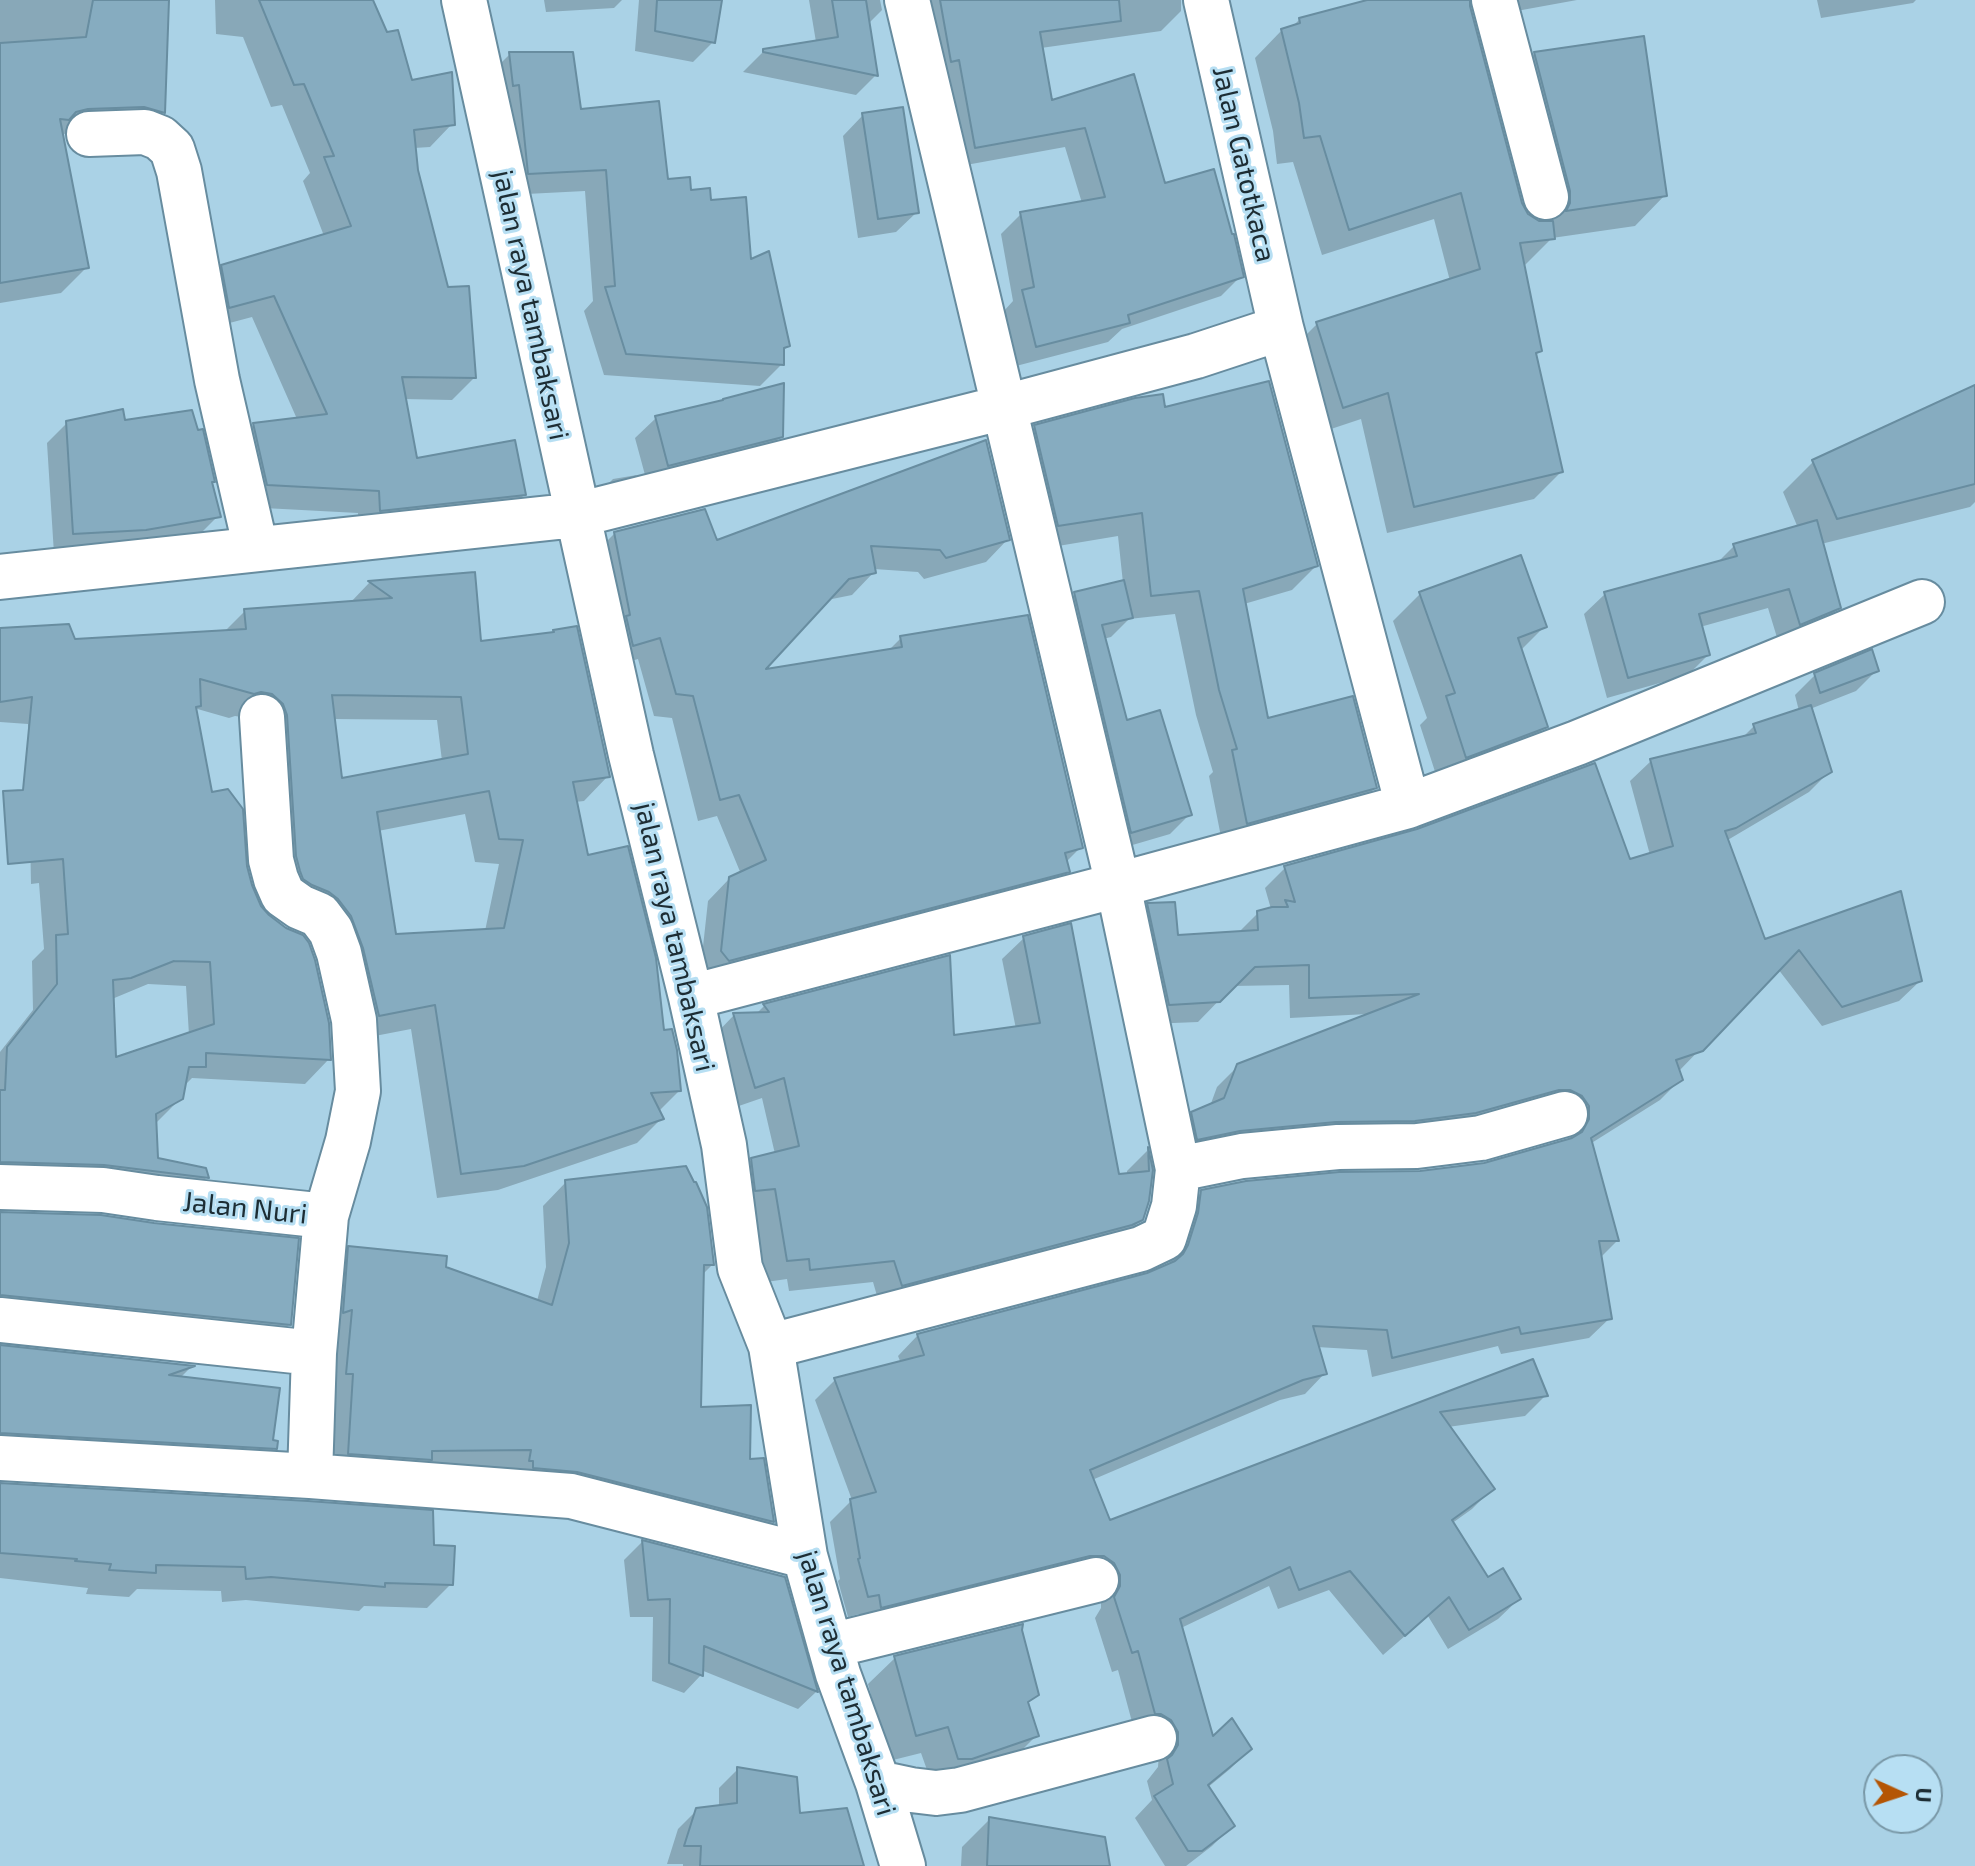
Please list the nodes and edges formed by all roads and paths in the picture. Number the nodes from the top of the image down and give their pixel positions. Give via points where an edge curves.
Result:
1 (464, 0) edge
2 (907, 0) edge
3 (1206, 0) edge
4 (1494, 0) edge
5 (89, 134) dead end
6 (1546, 197) dead end
7 (1281, 328) junction
8 (1005, 407) junction
9 (577, 515) junction
10 (256, 549) junction
11 (0, 577) edge
12 (1922, 602) dead end
13 (262, 717) dead end
14 (1408, 806) junction
15 (1118, 885) junction
16 (691, 997) junction
17 (1565, 1114) dead end
18 (1178, 1169) junction
19 (0, 1187) edge
20 (326, 1216) junction
21 (0, 1320) edge
22 (771, 1346) junction
23 (314, 1353) junction
24 (0, 1458) edge
25 (310, 1476) junction
26 (805, 1556) junction
27 (1096, 1580) dead end
28 (830, 1646) junction
29 (1154, 1738) dead end
30 (878, 1783) junction
31 (903, 1866) edge

1 - 9 street, jalan raya tambaksari
2 - 8 street
3 - 7 street, Jalan Gatotkaca
4 - 6 street
5 - 10 street via 145,132 172,149
7 - 8 street
7 - 14 street, Jalan Gatotkaca
8 - 9 street
8 - 15 street
9 - 10 street
9 - 16 street, jalan raya tambaksari
10 - 11 street
12 - 14 street
13 - 20 street via 276,879 283,895 319,915 331,931 354,1020 358,1091
14 - 15 street
15 - 16 street
15 - 18 street
16 - 22 street, jalan raya tambaksari via 724,1145 740,1268
17 - 18 street via 1481,1138 1256,1155
18 - 22 street via 1164,1238 1141,1249
19 - 20 street, Jalan Nuri via 103,1190
20 - 23 street, Jalan Nuri
21 - 23 street
22 - 26 street, jalan raya tambaksari
23 - 25 street, Jalan Nuri
24 - 25 street
25 - 26 street via 571,1496
26 - 28 street, jalan raya tambaksari
27 - 28 street
28 - 30 street, jalan raya tambaksari
29 - 30 street via 960,1790 936,1793
30 - 31 street, jalan raya tambaksari

